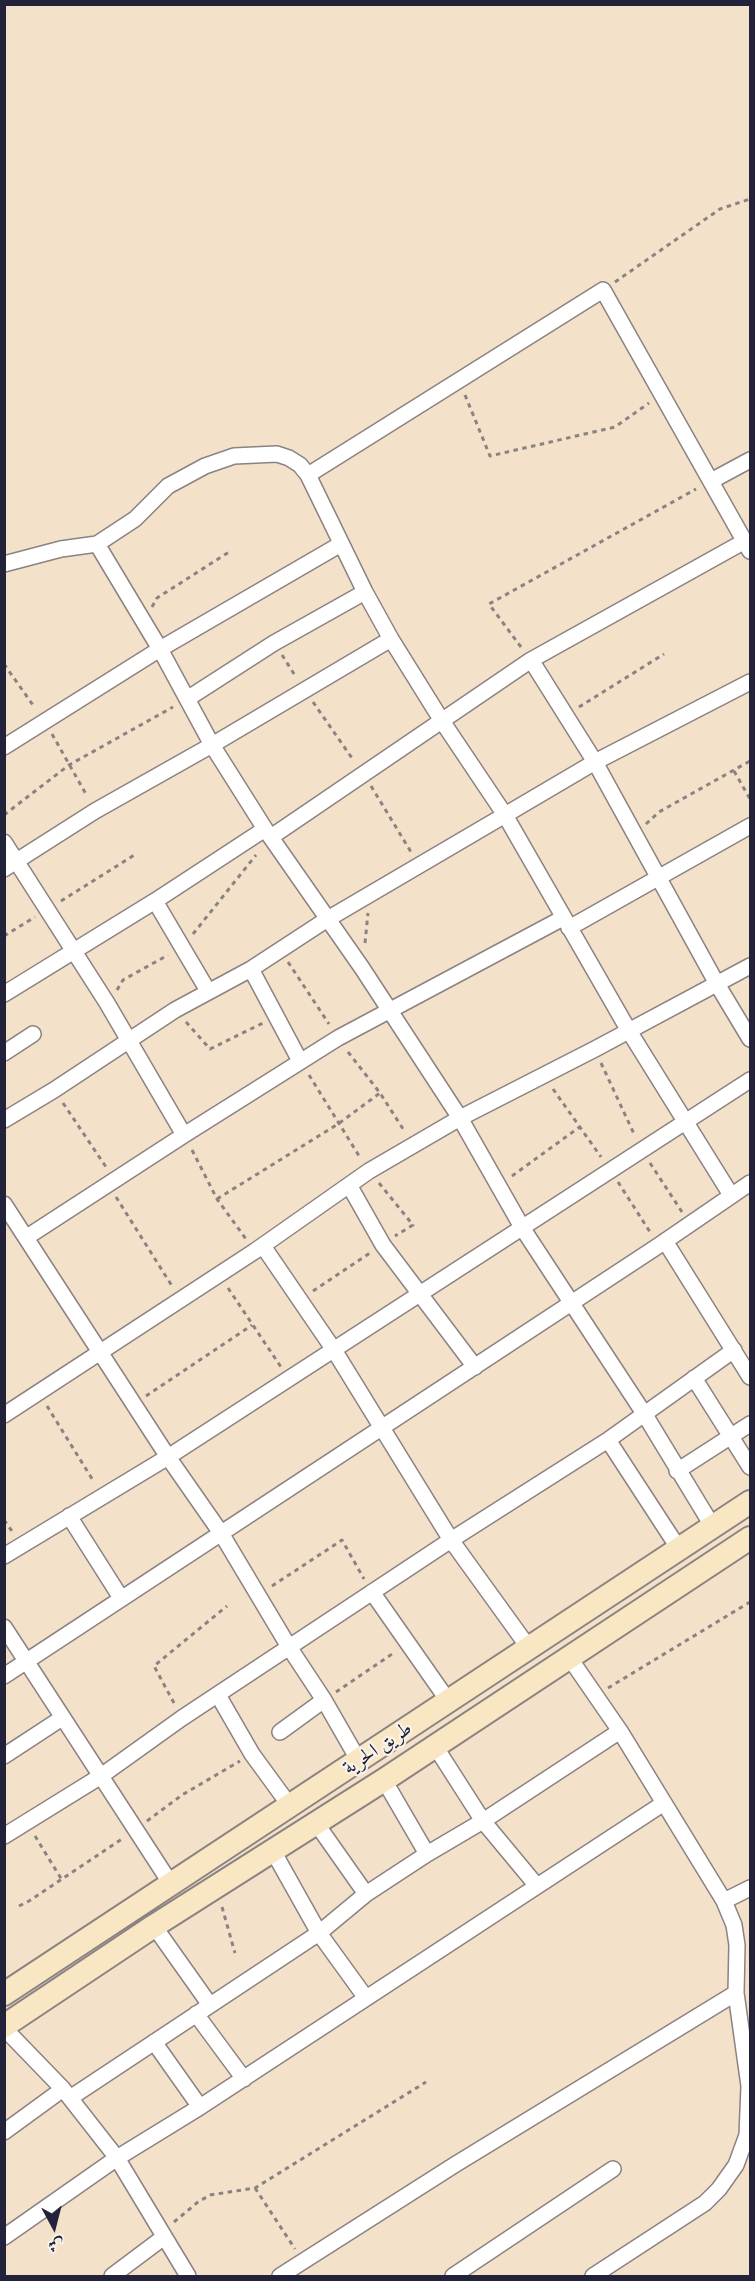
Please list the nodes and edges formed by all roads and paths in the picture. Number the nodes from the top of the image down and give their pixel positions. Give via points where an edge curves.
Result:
1 (750, 199) edge
2 (603, 291) junction
3 (460, 382) junction
4 (663, 394) junction
5 (750, 460) edge
6 (308, 475) junction
7 (711, 481) junction
8 (97, 544) junction
9 (341, 544) junction
10 (748, 546) edge
11 (229, 552) dead end
12 (4, 564) edge
13 (365, 592) junction
14 (145, 622) junction
15 (391, 639) junction
16 (274, 643) junction
17 (160, 649) junction
18 (664, 654) dead end
19 (531, 660) junction
20 (4, 664) edge
21 (750, 682) edge
22 (303, 689) junction
23 (187, 699) junction
24 (565, 716) junction
25 (442, 722) junction
26 (46, 723) junction
27 (212, 745) junction
28 (4, 747) edge
29 (750, 761) edge
30 (596, 762) junction
31 (69, 765) junction
32 (734, 771) junction
33 (363, 774) junction
34 (750, 799) edge
35 (95, 811) junction
36 (4, 815) edge
37 (505, 815) junction
38 (750, 826) edge
39 (268, 833) junction
40 (636, 833) junction
41 (4, 842) edge
42 (136, 854) dead end
43 (11, 865) edge
44 (420, 866) junction
45 (658, 877) junction
46 (370, 894) junction
47 (155, 901) junction
48 (48, 909) junction
49 (326, 920) junction
50 (566, 923) junction
51 (4, 936) edge
52 (183, 946) junction
53 (280, 950) junction
54 (75, 952) junction
55 (750, 966) edge
56 (362, 968) junction
57 (251, 969) junction
58 (717, 984) junction
59 (208, 991) junction
60 (4, 994) edge
61 (107, 1003) junction
62 (175, 1010) junction
63 (390, 1010) junction
64 (276, 1016) junction
65 (629, 1031) junction
66 (33, 1034) dead end
67 (338, 1038) junction
68 (750, 1039) edge
69 (129, 1041) junction
70 (595, 1049) junction
71 (4, 1053) edge
72 (300, 1061) junction
73 (543, 1075) junction
74 (750, 1080) edge
75 (54, 1090) junction
76 (380, 1094) junction
77 (460, 1118) junction
78 (4, 1120) edge
79 (338, 1124) junction
80 (685, 1124) junction
81 (581, 1126) junction
82 (184, 1135) junction
83 (413, 1146) junction
84 (642, 1150) junction
85 (610, 1170) junction
86 (369, 1172) junction
87 (112, 1183) junction
88 (750, 1183) edge
89 (349, 1185) junction
90 (499, 1185) junction
91 (731, 1195) junction
92 (217, 1199) junction
93 (4, 1204) edge
94 (690, 1224) junction
95 (524, 1228) junction
96 (27, 1237) junction
97 (662, 1244) junction
98 (383, 1245) junction
99 (259, 1249) junction
100 (220, 1275) junction
101 (421, 1293) junction
102 (181, 1300) junction
103 (299, 1300) junction
104 (571, 1303) junction
105 (252, 1325) junction
106 (334, 1350) junction
107 (734, 1350) junction
108 (101, 1352) junction
109 (475, 1367) junction
110 (750, 1377) edge
111 (289, 1378) junction
112 (694, 1378) junction
113 (39, 1393) junction
114 (134, 1404) junction
115 (4, 1415) edge
116 (645, 1415) junction
117 (750, 1424) edge
118 (381, 1428) junction
119 (731, 1437) junction
120 (608, 1440) junction
121 (168, 1457) junction
122 (750, 1467) edge
123 (677, 1470) junction
124 (103, 1497) junction
125 (750, 1502) edge
126 (69, 1516) junction
127 (713, 1527) junction
128 (221, 1533) junction
129 (750, 1538) edge
130 (451, 1540) junction
131 (678, 1549) junction
132 (4, 1556) edge
133 (372, 1592) junction
134 (258, 1596) junction
135 (121, 1598) junction
136 (750, 1602) edge
137 (227, 1606) dead end
138 (4, 1627) edge
139 (407, 1644) junction
140 (289, 1647) junction
141 (530, 1648) junction
142 (569, 1657) junction
143 (27, 1661) junction
144 (4, 1676) edge
145 (218, 1695) junction
146 (597, 1695) junction
147 (324, 1700) junction
148 (449, 1702) junction
149 (62, 1718) junction
150 (182, 1718) junction
151 (620, 1731) junction
152 (280, 1732) dead end
153 (435, 1746) junction
154 (252, 1754) junction
155 (4, 1756) edge
156 (359, 1761) junction
157 (101, 1776) junction
158 (384, 1780) junction
159 (664, 1803) junction
160 (290, 1806) junction
161 (483, 1821) junction
162 (27, 1823) junction
163 (316, 1823) junction
164 (136, 1830) junction
165 (4, 1836) edge
166 (273, 1851) junction
167 (428, 1854) junction
168 (62, 1880) junction
169 (171, 1884) junction
170 (537, 1886) junction
171 (217, 1888) junction
172 (750, 1888) edge
173 (366, 1894) junction
174 (723, 1901) junction
175 (19, 1906) dead end
176 (154, 1926) junction
177 (319, 1934) junction
178 (235, 1953) dead end
179 (736, 1993) junction
180 (4, 1994) edge
181 (366, 1998) junction
182 (210, 2005) junction
183 (196, 2014) junction
184 (4, 2027) edge
185 (154, 2042) junction
186 (244, 2079) junction
187 (426, 2082) dead end
188 (66, 2093) junction
189 (200, 2107) junction
190 (4, 2132) edge
191 (117, 2158) junction
192 (613, 2169) dead end
193 (255, 2188) junction
194 (162, 2235) junction
195 (4, 2237) edge
196 (303, 2261) junction
197 (112, 2277) edge
198 (188, 2277) edge
199 (280, 2277) edge
200 (453, 2277) edge
201 (593, 2277) edge

1 - 2 path via 720,209
2 - 3 street
2 - 4 street
3 - 4 path via 490,456 615,427
3 - 6 street
4 - 7 street
5 - 7 street
6 - 8 street via 295,462 277,454 234,456 168,486 135,519
6 - 9 street
7 - 10 street
7 - 19 path via 489,604
8 - 12 street
8 - 14 street
9 - 13 street
9 - 17 street
10 - 19 street
11 - 14 path via 157,598
13 - 15 street
13 - 16 street
14 - 17 street
15 - 22 street
15 - 25 street
16 - 22 path
16 - 23 street
17 - 23 street
17 - 26 street
18 - 24 path
19 - 24 street
19 - 25 street
20 - 26 path
21 - 30 street
22 - 27 street
22 - 33 path
23 - 27 street
23 - 31 path
24 - 30 street
25 - 33 street
25 - 37 street
26 - 28 street
26 - 31 path
27 - 35 street
27 - 39 street
29 - 32 path
30 - 37 street
30 - 40 street
31 - 35 path
31 - 36 path
32 - 34 path
32 - 40 path via 659,812
33 - 39 street
33 - 44 path
35 - 43 street
37 - 44 street
37 - 50 street
38 - 45 street
39 - 47 street
39 - 49 street
39 - 52 path
40 - 45 street
41 - 43 street
42 - 48 path
43 - 48 street
44 - 46 street
45 - 50 street
45 - 58 street
46 - 49 street
46 - 56 path
47 - 52 street
47 - 54 street
48 - 51 path
48 - 54 street
49 - 53 street
49 - 56 street
50 - 63 street
50 - 65 street
52 - 59 street
52 - 61 path via 123,980
53 - 57 street
53 - 67 path
54 - 60 street
54 - 61 street
55 - 58 street
56 - 63 street
57 - 59 street
57 - 64 street
58 - 65 street
58 - 68 street
59 - 62 street
61 - 69 street
62 - 64 path via 210,1049
62 - 69 street
63 - 67 street
63 - 77 street
64 - 72 street
65 - 70 street
65 - 80 street
66 - 71 street
67 - 72 street
67 - 76 path
69 - 75 street
69 - 82 street
70 - 73 street
70 - 84 path
72 - 79 path
72 - 82 street
73 - 77 street
73 - 81 path
74 - 80 street
75 - 78 street
75 - 87 path
76 - 79 path
76 - 83 path
77 - 83 street
77 - 90 street
79 - 86 path
79 - 92 path
80 - 84 street
80 - 91 street
81 - 85 path
81 - 90 path
82 - 87 street
82 - 92 path
83 - 86 street
84 - 85 street
84 - 94 path
85 - 95 street
85 - 97 path
86 - 89 street
86 - 98 path via 413,1225
87 - 96 street
87 - 102 path
88 - 91 street
89 - 98 street
89 - 99 street
90 - 95 street
91 - 94 street
92 - 99 path
93 - 96 street
94 - 97 street
95 - 101 street
95 - 104 street
96 - 108 street
97 - 104 street
97 - 107 street
98 - 101 street
98 - 103 path
99 - 100 street
99 - 103 street
100 - 102 street
100 - 105 path
101 - 106 street
101 - 109 street
102 - 108 street
103 - 106 street
104 - 109 street
104 - 116 street
105 - 111 path
105 - 114 path
106 - 111 street
106 - 118 street
107 - 110 street
107 - 112 street
108 - 113 street
108 - 114 street
109 - 118 street
111 - 121 street
112 - 116 street
112 - 119 street
113 - 115 street
113 - 124 path
114 - 121 street
116 - 120 street
116 - 123 street
117 - 119 street
118 - 128 street
118 - 130 street
119 - 122 street
119 - 123 street
120 - 130 street
120 - 131 street
121 - 124 street
121 - 128 street
123 - 127 street
124 - 126 street
125 - 127 main road, طريق الحرية
126 - 132 street
126 - 135 street
127 - 131 main road, طريق الحرية
128 - 134 street
128 - 135 street
129 - 142 main road, طريق الحرية
130 - 133 street
130 - 141 street
131 - 141 main road, طريق الحرية
133 - 134 path via 342,1540
133 - 139 street
133 - 140 street
134 - 140 street
135 - 143 street
136 - 146 path
137 - 150 path via 154,1665
138 - 143 street
139 - 147 path
139 - 148 street
140 - 145 street
140 - 147 street
141 - 148 main road, طريق الحرية
142 - 146 street
142 - 153 main road, طريق الحرية
143 - 144 street
143 - 149 street
145 - 150 street
145 - 154 street
146 - 151 street
147 - 152 street
147 - 156 street
148 - 156 main road, طريق الحرية
149 - 155 street
149 - 157 street
150 - 157 street
151 - 159 street
151 - 161 street
153 - 158 main road, طريق الحرية
153 - 161 street
154 - 160 street
154 - 164 path via 182,1795
156 - 160 main road, طريق الحرية
157 - 162 street
157 - 164 street
158 - 163 main road, طريق الحرية
158 - 167 street
159 - 170 street
159 - 174 street
160 - 169 main road, طريق الحرية
161 - 167 street
161 - 170 street
162 - 165 street
162 - 168 path
163 - 166 main road, طريق الحرية
163 - 173 street
164 - 168 path
164 - 169 street
166 - 171 main road, طريق الحرية
166 - 177 street
167 - 173 street
168 - 175 path
169 - 180 main road, طريق الحرية
170 - 181 street
171 - 176 main road, طريق الحرية
171 - 178 path
172 - 174 street
173 - 177 street
174 - 179 street via 734,1925 737,1945
176 - 182 street
176 - 184 main road, طريق الحرية
177 - 181 street
177 - 182 street
179 - 196 street
179 - 201 street via 749,2086 747,2135 736,2165 705,2203
181 - 186 street
182 - 183 street
183 - 185 street
183 - 186 street
184 - 188 street
185 - 188 street
185 - 189 street
186 - 189 street
187 - 193 path
188 - 190 street
188 - 191 street
189 - 191 street
191 - 194 street
191 - 195 street
192 - 200 street
193 - 194 path via 210,2195
193 - 196 path
194 - 197 street
194 - 198 street
196 - 199 street

